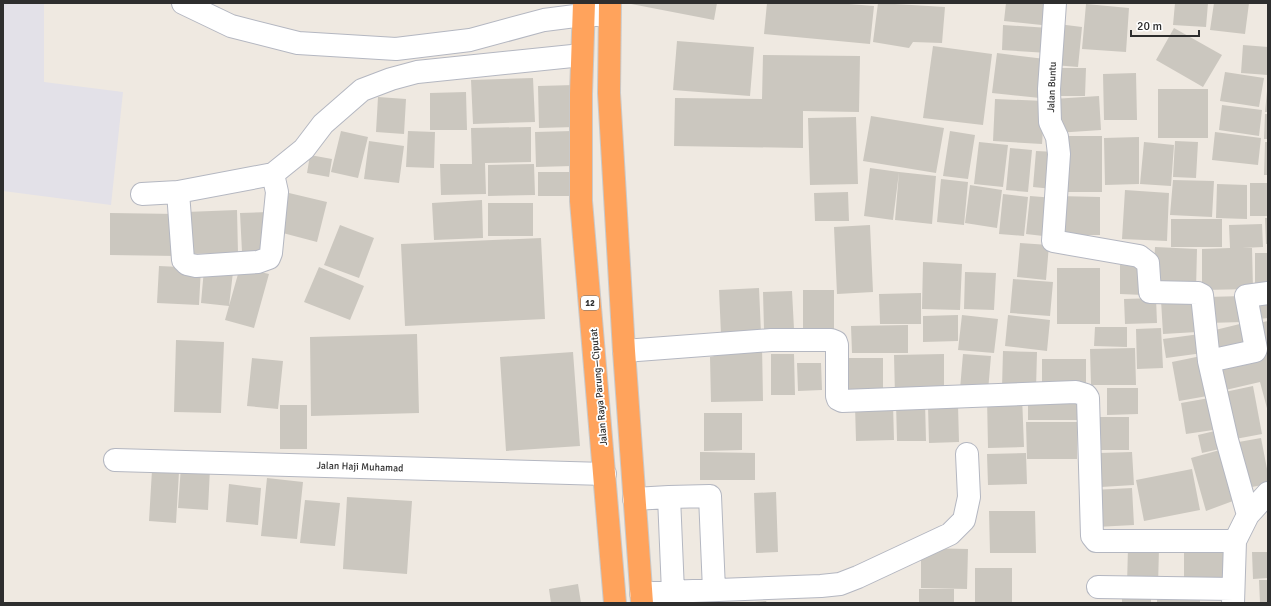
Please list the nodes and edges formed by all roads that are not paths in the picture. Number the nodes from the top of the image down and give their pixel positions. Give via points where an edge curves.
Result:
1 (182, 3) edge
2 (1055, 3) edge
3 (583, 9) edge
4 (610, 9) edge
5 (582, 55) junction
6 (273, 174) junction
7 (178, 192) junction
8 (142, 194) dead end
9 (1268, 293) edge
10 (624, 351) junction
11 (1209, 361) junction
12 (967, 454) dead end
13 (115, 460) dead end
14 (605, 474) junction
15 (1268, 493) edge
16 (669, 497) junction
17 (634, 499) junction
18 (1248, 515) junction
19 (1235, 541) junction
20 (1098, 587) dead end
21 (714, 590) junction
22 (673, 592) junction
23 (1233, 596) edge
24 (641, 598) edge
25 (615, 603) edge

1 - 3 street via 231,26 298,43 396,49 470,40
2 - 11 street, Jalan Buntu via 1049,89 1050,122 1056,134 1060,154 1053,242 1139,256 1148,263 1150,292 1202,295
3 - 4 street
3 - 5 highway, Jalan Raya Parung—Ciputat / 12
4 - 10 highway via 609,93
5 - 6 street via 417,72 362,90 323,124 304,149
5 - 14 highway, Jalan Raya Parung—Ciputat / 12 via 581,201
6 - 7 street
6 - 7 street via 277,192 272,253 269,258 258,262 196,266 182,260
7 - 8 street
9 - 11 street via 1246,296 1255,351
10 - 17 highway
10 - 19 street via 771,340 831,340 837,345 837,396 842,401 1076,392 1086,395 1092,536 1096,542
11 - 18 street
12 - 21 street via 969,497 964,520 950,534 840,584
13 - 14 street, Jalan Haji Muhamad
14 - 25 highway, Jalan Raya Parung—Ciputat / 12
15 - 18 street
16 - 17 street
16 - 21 street via 710,496
16 - 22 street
17 - 24 highway
18 - 19 street
19 - 23 street
20 - 23 street
21 - 22 street
22 - 24 street

